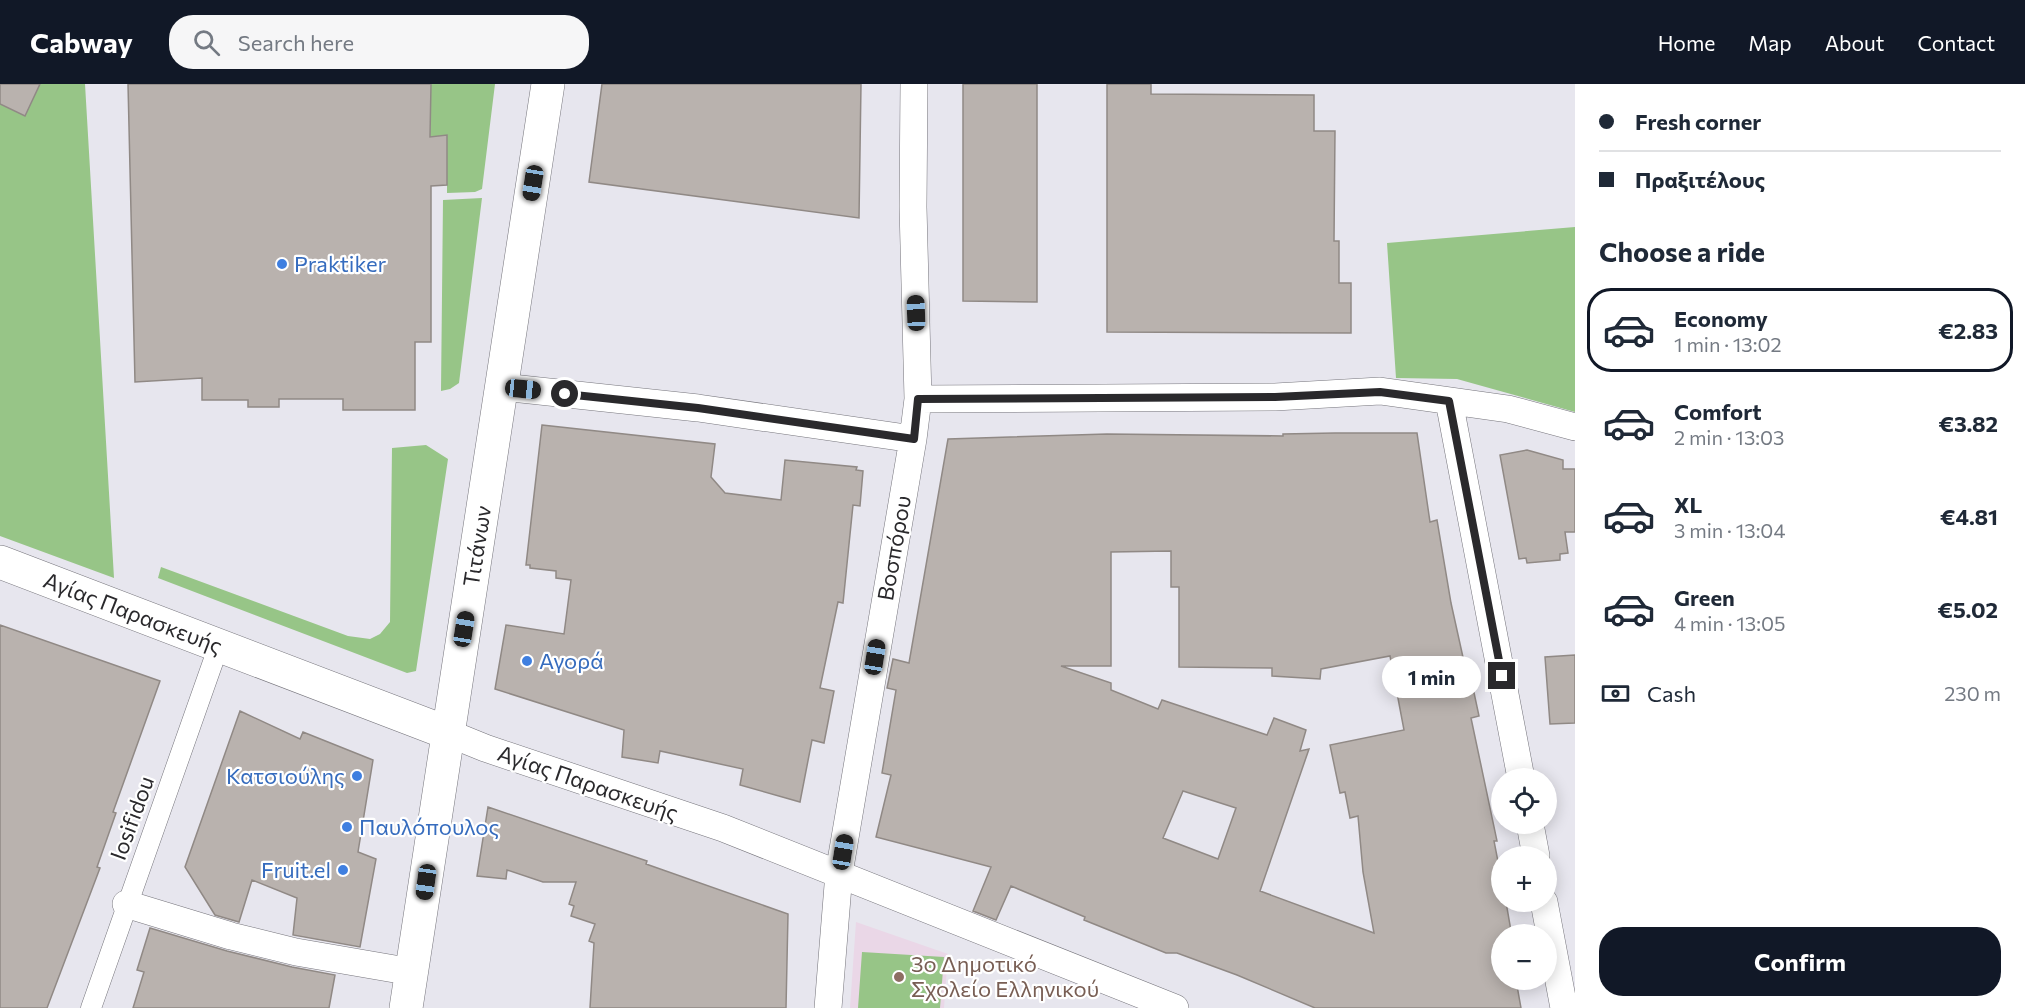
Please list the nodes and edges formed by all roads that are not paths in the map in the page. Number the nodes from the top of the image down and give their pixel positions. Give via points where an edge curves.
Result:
1 (548, 84) edge
2 (914, 84) edge
3 (502, 387) junction
4 (918, 399) junction
5 (1449, 401) junction
6 (1575, 427) edge
7 (914, 439) junction
8 (0, 562) edge
9 (219, 645) junction
10 (448, 734) junction
11 (1519, 768) edge
12 (839, 873) junction
13 (126, 904) junction
14 (1546, 912) edge
15 (412, 972) junction
16 (91, 1008) edge
17 (406, 1008) edge
18 (828, 1008) edge
19 (1175, 1008) edge
20 (1564, 1008) edge

1 - 3 main road, Τιτάνων
2 - 4 street, Βοσπόρου
3 - 7 street via 698,408
3 - 10 main road, Τιτάνων
4 - 5 street via 1275,397 1380,392
4 - 7 street, Βοσπόρου
5 - 6 street via 1508,409
5 - 11 street
7 - 12 street, Βοσπόρου
8 - 9 main road, Αγίας Παρασκευής
9 - 10 main road, Αγίας Παρασκευής
9 - 13 street, Iosifidou
10 - 12 street, Αγίας Παρασκευής via 723,828
10 - 15 main road, Τιτάνων
12 - 18 street, Βοσπόρου
12 - 19 street, Αγίας Παρασκευής
13 - 15 street via 296,952
13 - 16 street, Iosifidou
14 - 20 street
15 - 17 main road, Τιτάνων

